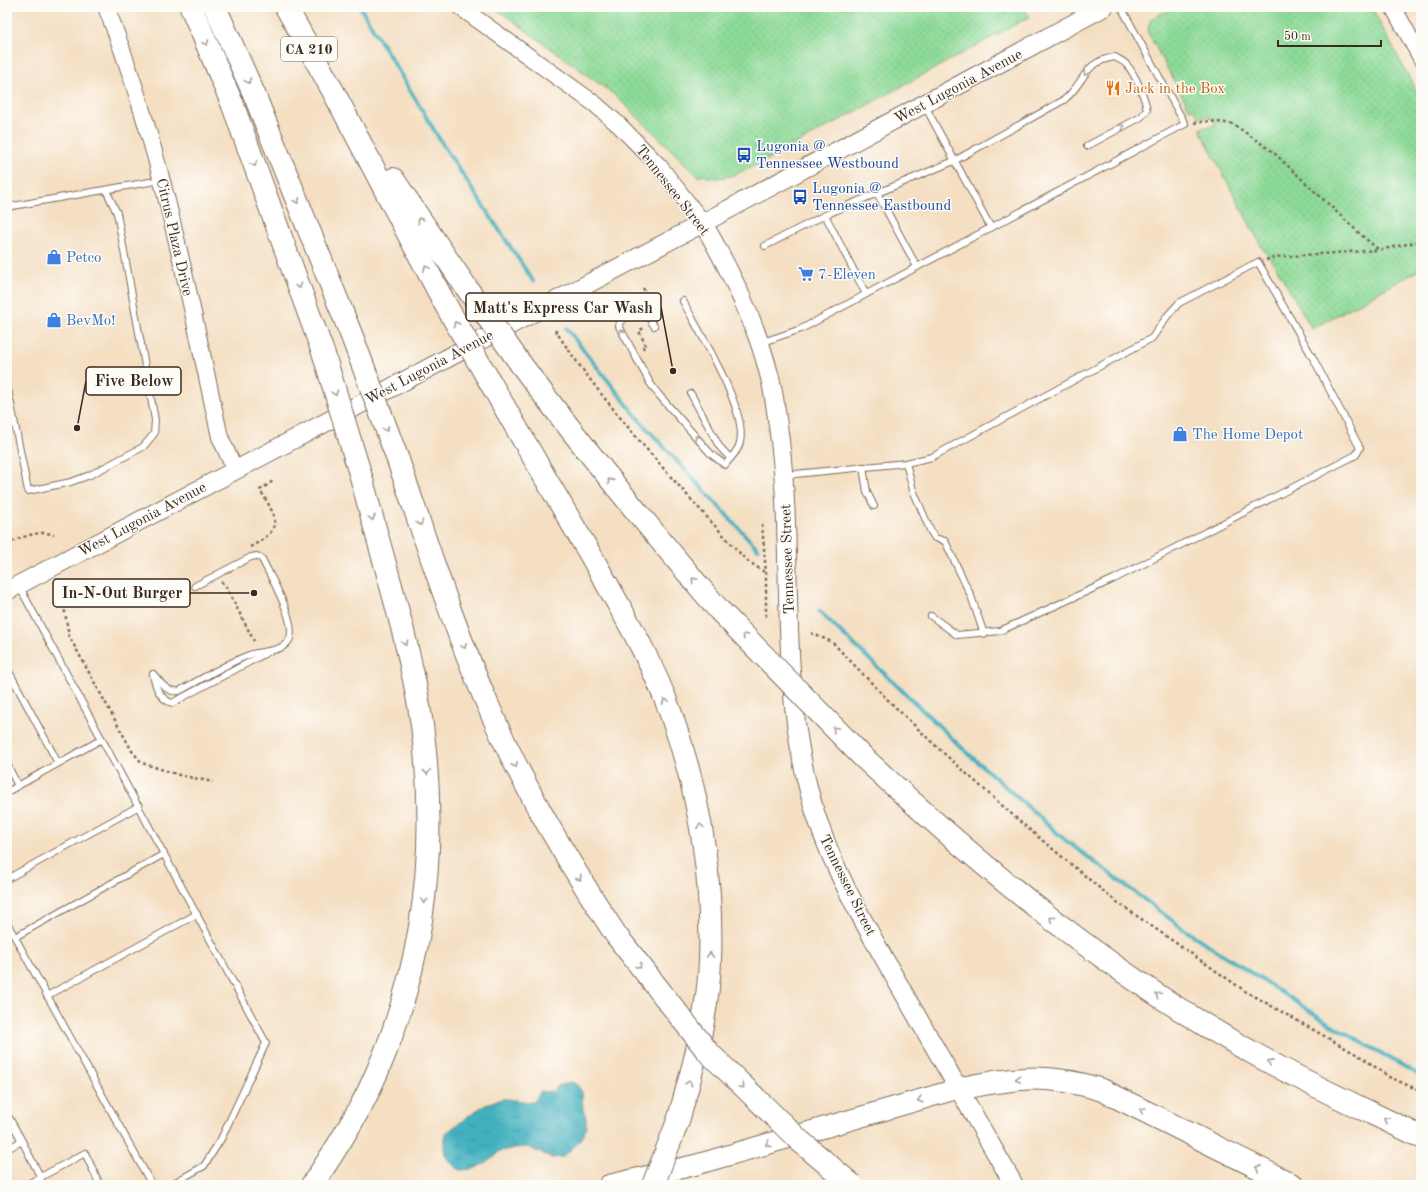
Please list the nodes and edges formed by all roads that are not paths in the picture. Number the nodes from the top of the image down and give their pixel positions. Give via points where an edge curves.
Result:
1 (106, 7) edge
2 (191, 7) edge
3 (215, 7) edge
4 (286, 7) edge
5 (460, 7) edge
6 (1104, 7) edge
7 (1120, 7) edge
8 (1393, 7) edge
9 (1421, 58) edge
10 (332, 91) junction
11 (924, 104) junction
12 (1087, 146) dead end
13 (954, 161) junction
14 (162, 180) junction
15 (106, 190) junction
16 (876, 193) junction
17 (7, 207) edge
18 (826, 215) junction
19 (703, 223) junction
20 (991, 228) junction
21 (765, 246) dead end
22 (917, 267) junction
23 (866, 294) junction
24 (683, 301) dead end
25 (653, 324) road end
26 (759, 343) junction
27 (7, 384) edge
28 (691, 394) dead end
29 (730, 458) junction
30 (906, 463) junction
31 (863, 467) junction
32 (235, 470) junction
33 (784, 475) junction
34 (874, 506) dead end
35 (195, 586) dead end
36 (13, 588) edge
37 (931, 616) dead end
38 (984, 634) junction
39 (273, 650) junction
40 (7, 668) edge
41 (102, 739) junction
42 (58, 763) junction
43 (7, 764) edge
44 (18, 786) junction
45 (7, 792) edge
46 (138, 806) junction
47 (164, 854) junction
48 (7, 879) edge
49 (197, 914) junction
50 (7, 923) edge
51 (14, 937) junction
52 (48, 996) junction
53 (957, 1089) junction
54 (7, 1114) edge
55 (1421, 1137) edge
56 (22, 1141) junction
57 (7, 1149) edge
58 (41, 1178) junction
59 (1010, 1179) edge
60 (26, 1185) edge
61 (100, 1185) edge
62 (152, 1185) edge
63 (170, 1185) edge
64 (312, 1185) edge
65 (609, 1185) edge
66 (653, 1185) edge
67 (852, 1185) edge
68 (1293, 1185) edge

1 - 14 street, Citrus Plaza Drive via 125,58
2 -> 64 highway, bridge via 232,103 324,355 362,480 408,656 421,724 429,794 429,859 422,924 402,1009 369,1091
3 -> 67 highway, bridge via 254,94 354,339 460,636 516,767 576,872 616,935 708,1052 800,1141
4 - 10 highway, CA 210
5 - 19 street, Tennessee Street via 595,104 620,125 659,166
6 - 11 main road, West Lugonia Avenue
7 - 20 lane via 1185,124
8 - 9 street
55 -> 10 highway, bridge via 1261,1058 1168,1002 1075,937 996,876 863,757 720,610 622,496 520,363
66 -> 10 highway, bridge via 678,1121 694,1065 703,1022 710,962 705,859 697,804 684,754 646,655 444,302
11 - 13 lane
11 - 19 main road, West Lugonia Avenue
12 -> 13 lane via 1141,117 1147,110 1146,100 1126,64 1115,57 1094,63 1072,94 1064,100
13 - 16 lane
13 - 20 lane
14 - 15 lane
14 - 32 street, Citrus Plaza Drive via 220,437
15 - 17 lane
15 - 27 lane via 117,213 155,420 154,434 143,447 90,475 71,482 28,491
16 - 18 lane
16 - 22 lane
18 - 21 lane
18 - 23 lane
19 - 26 main road, Tennessee Street via 723,259
19 - 32 main road, West Lugonia Avenue
20 - 22 lane
22 - 23 lane
23 - 26 lane via 801,330
24 - 29 lane via 734,398 741,433 740,443
29 -> 25 lane via 725,465 711,454 658,394 619,326 620,321 640,310 645,311
26 - 33 main road, Tennessee Street via 776,408
28 - 29 lane via 719,446
30 - 31 lane
30 - 38 lane via 913,490 931,532 935,538 945,541 971,596
30 - 38 lane via 932,457 1152,338 1179,303 1258,262 1313,358 1360,448 1356,455 1114,579 1000,631
31 - 33 lane
31 - 34 lane via 867,492
32 - 36 main road, West Lugonia Avenue
33 - 53 main road, Tennessee Street via 789,658 795,712 809,791 818,824 854,904
35 - 39 lane via 251,557 257,556 262,559 284,603 290,627 290,638 287,643
36 - 41 lane
37 - 38 lane via 957,635
39 - 39 lane via 172,703 163,698 155,685 153,674 167,690 179,691 248,655
40 - 42 lane
41 - 42 lane
41 - 46 lane
42 - 44 lane
43 - 44 lane
44 - 45 lane
46 - 47 lane
46 - 48 lane
47 - 49 lane
47 - 51 lane
49 - 52 lane
49 - 63 lane via 266,1043 221,1140 204,1166
50 - 51 lane
51 - 52 lane
52 - 62 lane
53 - 59 main road, Tennessee Street
53 -> 65 main road via 695,1166
68 -> 53 highway via 1102,1090 1075,1081 1044,1078 1008,1079
54 - 56 lane
56 - 57 lane
56 - 58 lane
58 - 60 lane
58 - 61 lane via 85,1153

